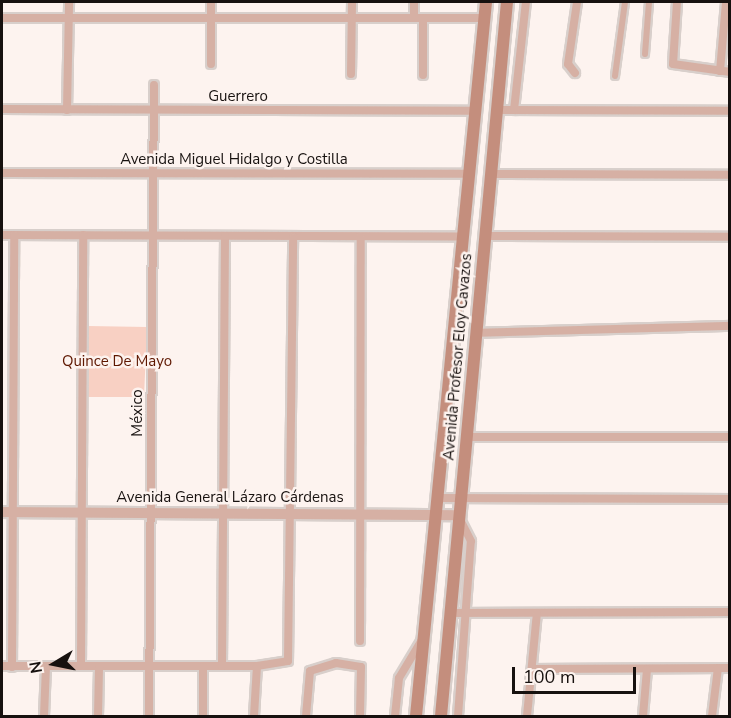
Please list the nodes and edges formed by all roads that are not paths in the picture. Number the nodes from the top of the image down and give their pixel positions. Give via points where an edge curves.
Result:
1 (69, 2) edge
2 (211, 2) edge
3 (352, 2) edge
4 (414, 2) edge
5 (486, 2) edge
6 (507, 2) edge
7 (526, 2) edge
8 (577, 2) edge
9 (625, 2) edge
10 (649, 2) edge
11 (677, 2) edge
12 (726, 2) edge
13 (2, 18) edge
14 (69, 18) junction
15 (211, 18) junction
16 (352, 18) junction
17 (419, 18) junction
18 (484, 18) junction
19 (645, 54) dead end
20 (212, 64) dead end
21 (725, 72) edge
22 (575, 73) dead end
23 (351, 74) dead end
24 (423, 75) dead end
25 (615, 76) dead end
26 (154, 85) dead end
27 (2, 109) edge
28 (67, 110) junction
29 (153, 110) junction
30 (496, 110) junction
31 (514, 110) junction
32 (474, 111) junction
33 (729, 111) edge
34 (2, 173) edge
35 (152, 174) junction
36 (467, 174) junction
37 (490, 174) junction
38 (729, 175) edge
39 (2, 235) edge
40 (14, 235) junction
41 (83, 235) junction
42 (150, 236) junction
43 (225, 236) junction
44 (484, 236) junction
45 (293, 237) junction
46 (361, 237) junction
47 (461, 237) junction
48 (729, 237) edge
49 (729, 326) edge
50 (475, 333) junction
51 (465, 436) junction
52 (729, 437) edge
53 (437, 498) junction
54 (459, 498) junction
55 (729, 499) edge
56 (2, 512) edge
57 (13, 512) junction
58 (82, 512) junction
59 (358, 513) junction
60 (152, 514) junction
61 (222, 514) junction
62 (292, 514) junction
63 (436, 514) junction
64 (458, 515) junction
65 (729, 612) edge
66 (451, 613) junction
67 (466, 613) junction
68 (537, 613) junction
69 (423, 638) junction
70 (360, 641) dead end
71 (2, 666) edge
72 (81, 666) junction
73 (151, 666) junction
74 (222, 666) junction
75 (257, 666) junction
76 (12, 667) junction
77 (46, 667) junction
78 (99, 667) junction
79 (203, 667) junction
80 (718, 668) junction
81 (729, 668) edge
82 (532, 669) junction
83 (647, 669) junction
84 (44, 717) edge
85 (98, 717) edge
86 (149, 717) edge
87 (203, 717) edge
88 (255, 717) edge
89 (306, 717) edge
90 (360, 717) edge
91 (395, 717) edge
92 (416, 717) edge
93 (441, 717) edge
94 (458, 717) edge
95 (528, 717) edge
96 (642, 717) edge
97 (712, 717) edge

1 - 14 street
2 - 15 street
3 - 16 street
4 - 17 street
5 - 18 main road, Avenida Profesor Eloy Cavazos
6 - 30 main road, Avenida Profesor Eloy Cavazos
7 - 31 street
8 - 22 street via 568,64
9 - 25 street
10 - 19 street
11 - 21 street via 673,64
12 - 21 street
13 - 14 street
14 - 15 street
14 - 28 street
15 - 16 street
15 - 20 street
16 - 17 street
16 - 23 street
17 - 18 street
17 - 24 street
18 - 32 main road, Avenida Profesor Eloy Cavazos
26 - 29 street, México
27 - 28 street, Guerrero
28 - 29 street, Guerrero
29 - 32 street, Guerrero
29 - 35 street, México
30 - 31 street
30 - 37 main road, Avenida Profesor Eloy Cavazos
31 - 33 street
32 - 36 main road, Avenida Profesor Eloy Cavazos
34 - 35 street, Avenida Miguel Hidalgo y Costilla
35 - 36 street, Avenida Miguel Hidalgo y Costilla
35 - 42 street, México
36 - 47 main road, Avenida Profesor Eloy Cavazos
37 - 38 street
37 - 44 main road, Avenida Profesor Eloy Cavazos
39 - 40 street
40 - 41 street
40 - 57 street
41 - 42 street
41 - 58 street
42 - 43 street
42 - 60 street, México
43 - 45 street
43 - 61 street
44 - 48 street
44 - 50 main road, Avenida Profesor Eloy Cavazos
45 - 46 street
45 - 62 street
46 - 47 street
46 - 59 street
47 - 53 main road, Avenida Profesor Eloy Cavazos
49 - 50 street
50 - 51 main road, Avenida Profesor Eloy Cavazos
51 - 52 street
51 - 54 main road, Avenida Profesor Eloy Cavazos
53 - 54 street
53 - 63 main road, Avenida Profesor Eloy Cavazos
54 - 55 street
54 - 64 main road, Avenida Profesor Eloy Cavazos
56 - 57 street, Avenida General Lázaro Cárdenas
57 - 58 street, Avenida General Lázaro Cárdenas
57 - 76 street
58 - 60 street, Avenida General Lázaro Cárdenas
58 - 72 street
59 - 62 street, Avenida General Lázaro Cárdenas
59 - 63 street, Avenida General Lázaro Cárdenas
59 - 70 street
60 - 61 street, Avenida General Lázaro Cárdenas
60 - 73 street, México
61 - 62 street, Avenida General Lázaro Cárdenas
61 - 74 street
62 - 75 street via 291,654 282,664
63 - 64 street, Avenida General Lázaro Cárdenas
63 - 69 main road, Avenida Profesor Eloy Cavazos
64 - 66 main road, Avenida Profesor Eloy Cavazos
64 - 67 street via 471,535
65 - 68 street
66 - 67 street
66 - 93 main road, Avenida Profesor Eloy Cavazos
67 - 68 street
67 - 94 street
68 - 82 street
69 - 91 street, Avenida Profesor Eloy Cavazos via 399,678
69 - 92 main road, Avenida Profesor Eloy Cavazos
71 - 76 street
72 - 77 street
72 - 78 street
73 - 78 street
73 - 79 street
73 - 86 street, México
74 - 75 street
74 - 79 street
75 - 88 street
76 - 77 street
77 - 84 street
78 - 85 street
79 - 87 street
80 - 81 street
80 - 83 street
80 - 97 street
82 - 83 street
82 - 95 street
83 - 96 street
89 - 90 street via 311,669 358,665 363,672

